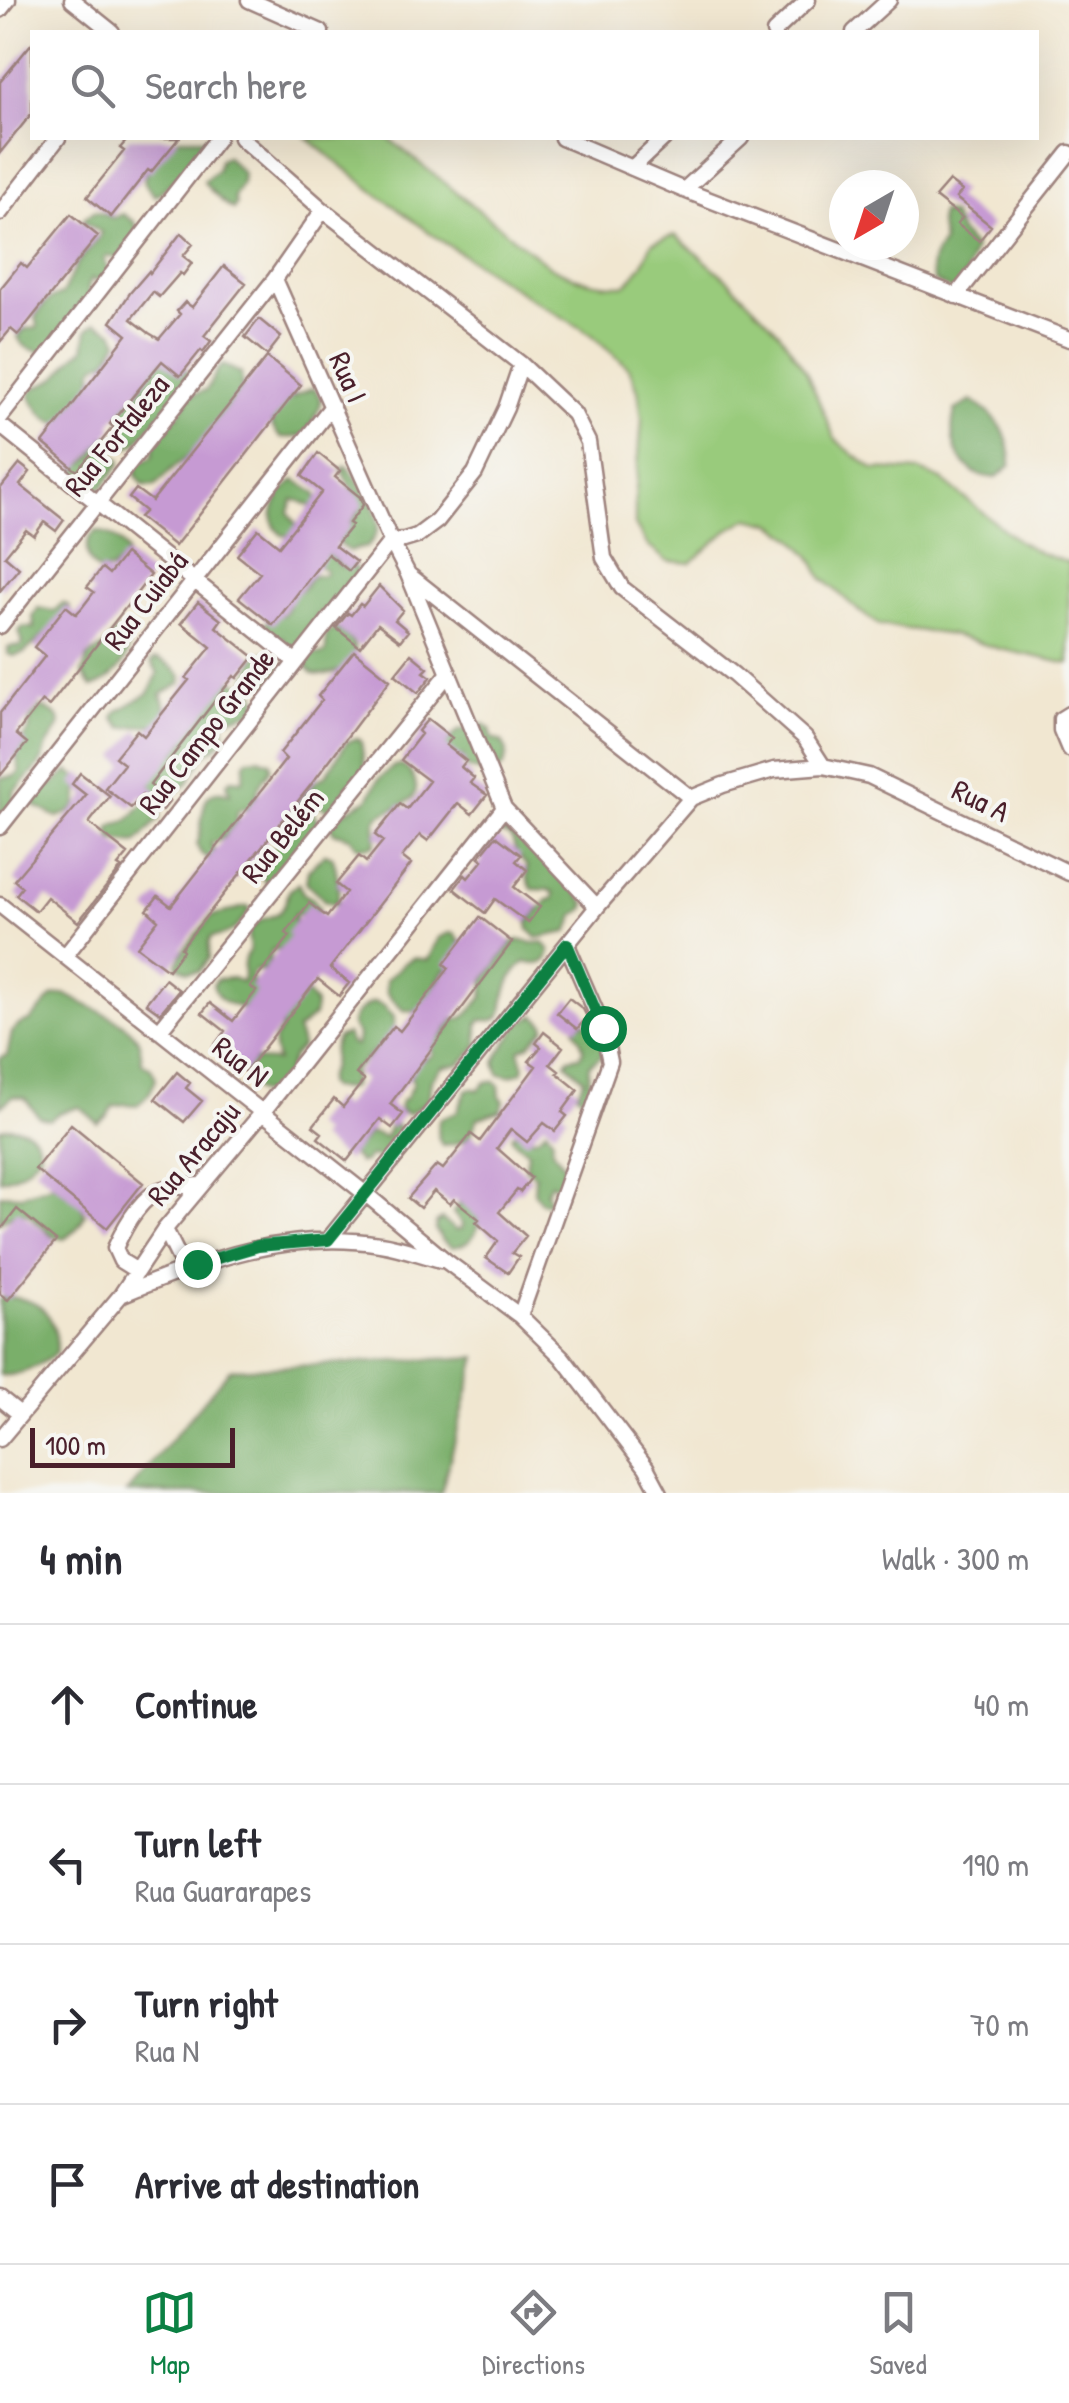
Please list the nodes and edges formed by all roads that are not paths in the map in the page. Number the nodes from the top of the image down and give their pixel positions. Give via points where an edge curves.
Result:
1 (8, 0) edge
2 (72, 0) edge
3 (248, 0) edge
4 (808, 0) edge
5 (889, 0) edge
6 (0, 10) edge
7 (110, 30) edge
8 (315, 30) edge
9 (776, 30) edge
10 (856, 30) edge
11 (56, 140) edge
12 (216, 140) edge
13 (243, 140) edge
14 (567, 140) edge
15 (662, 140) edge
16 (739, 140) edge
17 (1069, 153) edge
18 (632, 168) junction
19 (684, 190) junction
20 (322, 210) junction
21 (0, 213) edge
22 (276, 279) junction
23 (956, 296) junction
24 (1069, 340) edge
25 (520, 364) junction
26 (332, 406) junction
27 (0, 421) edge
28 (97, 501) junction
29 (391, 541) junction
30 (408, 574) junction
31 (196, 580) junction
32 (0, 626) edge
33 (295, 661) junction
34 (448, 674) junction
35 (1069, 714) edge
36 (1069, 749) edge
37 (822, 766) junction
38 (691, 798) junction
39 (504, 808) junction
40 (0, 827) edge
41 (1069, 873) edge
42 (0, 905) edge
43 (597, 907) junction
44 (567, 944) junction
45 (65, 956) junction
46 (159, 1031) junction
47 (262, 1113) junction
48 (202, 1185) junction
49 (367, 1195) junction
50 (164, 1229) junction
51 (328, 1240) junction
52 (446, 1261) junction
53 (185, 1270) junction
54 (137, 1271) junction
55 (121, 1295) junction
56 (520, 1316) junction
57 (0, 1398) edge
58 (20, 1414) junction
59 (0, 1439) edge
60 (660, 1493) edge

1 - 6 street
2 - 7 street
3 - 8 street
4 - 9 street
5 - 10 street
11 - 21 street
12 - 27 street
13 - 20 street
14 - 18 street
15 - 18 street
16 - 19 street
17 - 23 street
18 - 19 street
19 - 23 street
20 - 22 street
20 - 25 street
22 - 26 street, Rua I
22 - 28 street, Rua Fortaleza
23 - 24 street
25 - 29 street via 475,473 436,521 417,536
25 - 37 street via 574,414 588,442 604,558 622,588 805,738
26 - 29 street, Rua I
26 - 31 street, Rua Cuiabá
27 - 28 street
28 - 31 street
28 - 32 street, Rua Fortaleza
29 - 30 street, Rua I
29 - 33 street, Rua Campo Grande
30 - 34 street, Rua I
30 - 38 street
31 - 33 street
31 - 40 street, Rua Cuiabá
33 - 45 street, Rua Campo Grande
34 - 39 street, Rua I
34 - 46 street, Rua Belém
35 - 36 street via 1061,730
37 - 38 street, Rua A via 774,770
37 - 41 street, Rua A via 868,776
38 - 43 street
39 - 43 street
39 - 47 street, Rua Aracaju
42 - 45 street, Rua N
43 - 44 street
44 - 49 street
44 - 56 street via 603,1028 610,1062
45 - 46 street, Rua N
46 - 47 street, Rua N
47 - 48 street, Rua Aracaju
47 - 49 street, Rua N
48 - 50 street, Rua Aracaju
48 - 54 street via 159,1190 123,1229 115,1248
49 - 51 street
49 - 52 street, Rua N
50 - 53 street
50 - 54 street, Rua Aracaju
51 - 52 street, Rua N via 381,1244
51 - 53 street, Rua N via 258,1246
52 - 56 street, Rua N
53 - 55 street, Rua N
54 - 55 street, Rua Aracaju
55 - 58 street, Rua Aracaju
56 - 60 street, Rua N via 562,1357
57 - 58 street
58 - 59 street, Rua Aracaju

